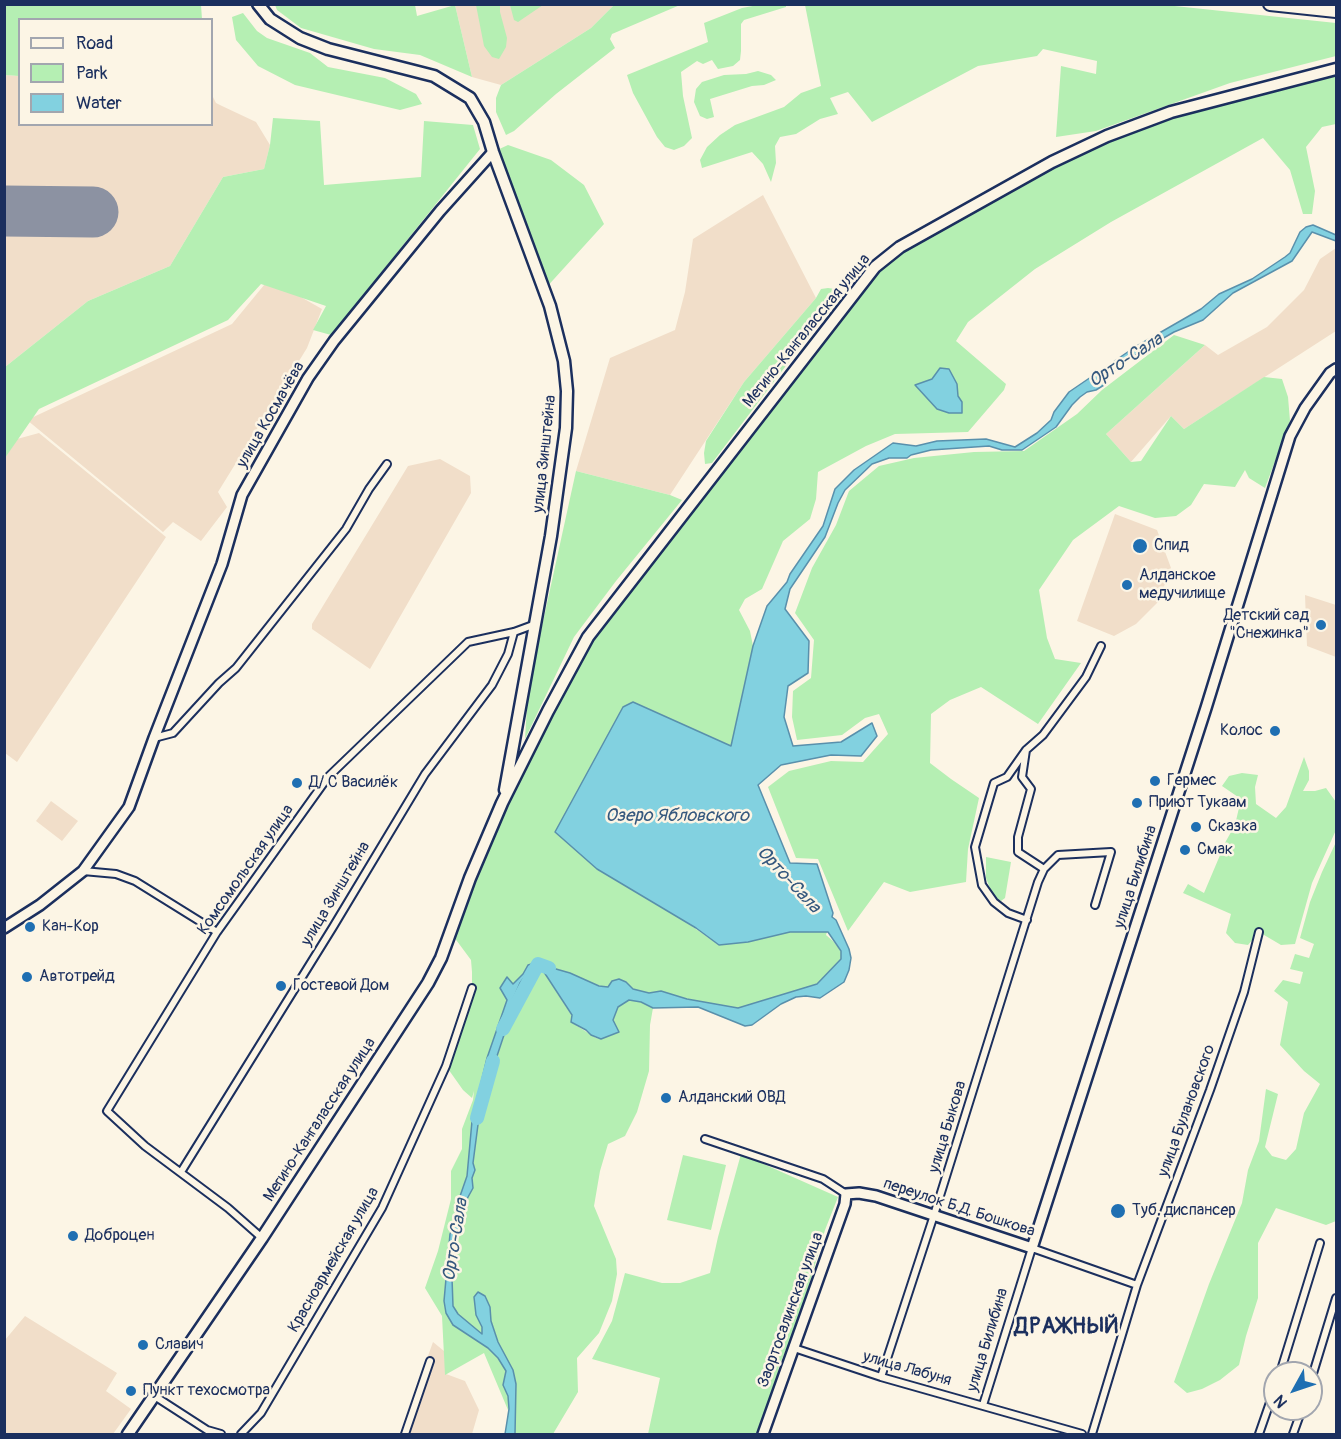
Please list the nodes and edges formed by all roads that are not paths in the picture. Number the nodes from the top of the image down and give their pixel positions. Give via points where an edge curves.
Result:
1 (258, 4) edge
2 (1270, 4) edge
3 (1336, 11) edge
4 (1336, 69) edge
5 (493, 152) junction
6 (1336, 369) edge
7 (387, 464) dead end
8 (533, 625) junction
9 (514, 632) junction
10 (1101, 645) dead end
11 (154, 738) junction
12 (1026, 750) junction
13 (502, 803) junction
14 (1044, 869) junction
15 (83, 871) junction
16 (1095, 904) dead end
17 (1027, 920) junction
18 (4, 928) edge
19 (217, 932) junction
20 (1259, 933) dead end
21 (472, 988) dead end
22 (705, 1139) dead end
23 (181, 1172) junction
24 (846, 1194) junction
25 (934, 1215) junction
26 (262, 1238) junction
27 (1320, 1243) dead end
28 (1032, 1248) junction
29 (1137, 1285) junction
30 (1336, 1298) edge
31 (794, 1348) junction
32 (430, 1361) dead end
33 (1284, 1361) edge
34 (1317, 1361) edge
35 (881, 1377) junction
36 (156, 1397) junction
37 (983, 1405) junction
38 (128, 1434) edge
39 (221, 1434) edge
40 (241, 1434) edge
41 (405, 1434) edge
42 (763, 1434) edge
43 (1082, 1434) edge
44 (1092, 1434) edge

1 - 5 main road, улица Зинштейна via 270,19 300,38 434,76 470,98 484,122
2 - 3 highway
4 - 13 main road, Мегино-Кангаласская улица via 1171,112 1107,136 1052,162 900,247 875,267 588,637
5 - 8 main road, улица Зинштейна via 550,306 567,391 566,428 551,536
5 - 11 street, улица Космачёва via 440,211 308,378 242,495 222,564
6 - 28 street, улица Билибина via 1305,408 1290,435
7 - 11 street via 346,529 237,668 173,733
8 - 9 street, Комсомольская улица
8 - 13 main road, Мегино-Кангаласская улица
9 - 19 street, Комсомольская улица via 468,642 328,777
9 - 23 street, улица Зинштейна via 492,685 425,774
10 - 12 street via 1086,677 1043,735
11 - 15 street, улица Космачёва via 129,807
12 - 14 street via 1022,777 1031,789 1018,837 1018,852
12 - 17 street via 1007,777 994,783 975,847 982,885 994,902
13 - 26 main road, Мегино-Кангаласская улица via 428,983
14 - 16 street via 1058,855 1111,852
14 - 17 street, улица Быкова
15 - 18 street, улица Космачёва
15 - 19 street via 116,874 135,882
17 - 25 street, улица Быкова
19 - 23 street, Комсомольская улица via 107,1111
20 - 29 street, улица Булановского via 1244,992
21 - 40 street, Красноармейская улица via 446,1066 382,1208 261,1413
22 - 24 street, переулок Б.Д. Бошкова via 823,1179
23 - 26 street
24 - 25 street, переулок Б.Д. Бошкова via 876,1196
24 - 31 street, Заортосалинская улица
25 - 28 street, переулок Б.Д. Бошкова
25 - 35 street, улица Быкова
26 - 36 main road, Мегино-Кангаласская улица
27 - 33 street
28 - 29 street, переулок Б.Д. Бошкова
28 - 37 street, улица Билибина
29 - 44 street, улица Булановского
30 - 34 street
31 - 35 street, улица Лабуня
31 - 42 street, Заортосалинская улица
32 - 41 street
35 - 37 street, улица Лабуня
36 - 38 main road, Мегино-Кангаласская улица
36 - 39 street via 207,1430
37 - 43 street, улица Лабуня

